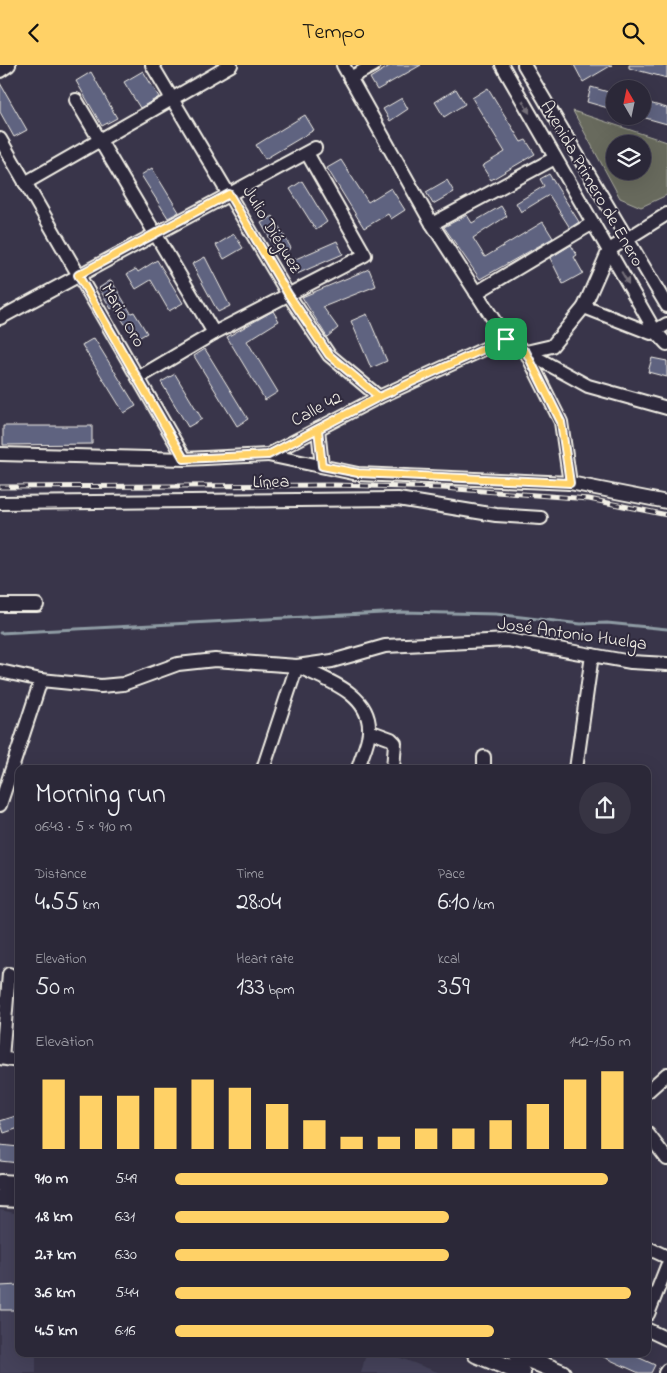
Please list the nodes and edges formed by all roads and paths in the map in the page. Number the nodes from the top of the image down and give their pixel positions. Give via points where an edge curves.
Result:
1 (10, 65) edge
2 (152, 65) edge
3 (231, 65) edge
4 (343, 65) edge
5 (374, 65) edge
6 (524, 65) edge
7 (504, 66) edge
8 (0, 71) edge
9 (350, 78) junction
10 (172, 98) junction
11 (76, 100) dead end
12 (0, 139) edge
13 (100, 140) junction
14 (555, 158) junction
15 (25, 183) junction
16 (229, 194) junction
17 (667, 214) edge
18 (593, 223) junction
19 (432, 224) junction
20 (157, 233) junction
21 (627, 238) junction
22 (609, 250) junction
23 (78, 275) junction
24 (476, 293) junction
25 (288, 294) junction
26 (667, 306) edge
27 (584, 307) junction
28 (0, 318) edge
29 (667, 324) edge
30 (655, 331) junction
31 (214, 333) junction
32 (506, 339) junction
33 (667, 344) edge
34 (526, 352) junction
35 (138, 378) junction
36 (379, 397) junction
37 (667, 408) edge
38 (318, 429) junction
39 (0, 453) edge
40 (268, 455) junction
41 (184, 459) junction
42 (322, 466) junction
43 (570, 483) junction
44 (667, 502) edge
45 (0, 503) edge
46 (541, 517) dead end
47 (0, 605) edge
48 (37, 605) dead end
49 (592, 655) junction
50 (667, 665) edge
51 (297, 666) junction
52 (0, 671) edge
53 (41, 680) junction
54 (369, 731) junction
55 (264, 765) edge
56 (359, 765) edge
57 (393, 765) edge
58 (577, 765) edge
59 (0, 805) edge
60 (9, 974) edge
61 (1, 1058) edge
62 (15, 1060) edge
63 (667, 1073) edge
64 (651, 1088) edge
65 (651, 1138) edge
66 (667, 1159) edge
67 (0, 1183) edge
68 (15, 1184) edge
69 (0, 1198) edge
70 (15, 1199) edge
71 (651, 1250) edge
72 (667, 1257) edge
73 (667, 1266) edge
74 (651, 1306) edge
75 (651, 1331) edge
76 (667, 1339) edge
77 (483, 1357) edge
78 (523, 1357) edge
79 (667, 1369) edge
80 (522, 1373) edge
81 (562, 1373) edge
82 (665, 1373) edge

1 - 8 street
2 - 10 street, Julio Diéguez
3 - 10 street
4 - 9 street
5 - 9 street
6 - 21 street, Avenida Primero de Enero
7 -> 14 street, Avenida Primero de Enero
9 - 19 street
10 - 13 street
10 - 16 street, Julio Diéguez
11 - 13 street
12 - 15 street, Mario Oro
13 - 15 street
13 - 20 street
14 - 18 street, Avenida Primero de Enero
14 - 19 street
15 - 23 street, Mario Oro
16 - 20 street
16 - 25 street, Julio Diéguez
16 - 25 street via 311,150 365,255
17 - 21 street
18 - 22 street, Avenida Primero de Enero
18 - 24 street
19 - 24 street
20 - 23 street
20 - 31 street
21 - 22 street
21 - 26 street, Avenida Primero de Enero
22 - 27 street
22 -> 30 street, Avenida Primero de Enero
23 - 28 street
23 - 35 street, Mario Oro
24 - 32 street
25 - 31 street
25 - 36 street, Julio Diéguez via 329,355
27 - 30 street via 651,333
27 - 34 street via 552,346
29 - 30 street
30 - 33 street, Avenida Primero de Enero
31 - 35 street
32 - 34 street
32 - 36 street, Calle 42
34 - 37 street via 588,386
34 - 43 street via 561,422
35 - 41 street, Mario Oro
36 - 38 street, Calle 42
38 - 40 street, Calle 42
38 - 42 street
39 - 41 street, Calle 42
40 - 41 street, Calle 42
40 - 42 street, Línea
42 - 43 street, Línea via 358,473
43 - 44 street, Línea
45 - 46 street, Línea via 398,499 496,515
47 - 48 street
49 - 50 street, José Antonio Huelga
49 - 51 street, José Antonio Huelga via 508,640 425,643 385,646 332,661
49 - 58 street
51 - 53 street, José Antonio Huelga via 215,660 178,664 123,684 100,686
51 - 54 street via 346,690 358,701
51 - 55 street
52 - 53 street, José Antonio Huelga
53 - 59 street
54 - 56 street
54 - 57 street via 395,743
60 - 61 street
61 - 62 street
63 - 64 street
65 - 66 street
67 - 68 main road
69 - 70 main road
71 - 72 street
73 - 74 street
75 - 76 street
77 - 80 main road
78 - 81 main road
79 - 82 street

